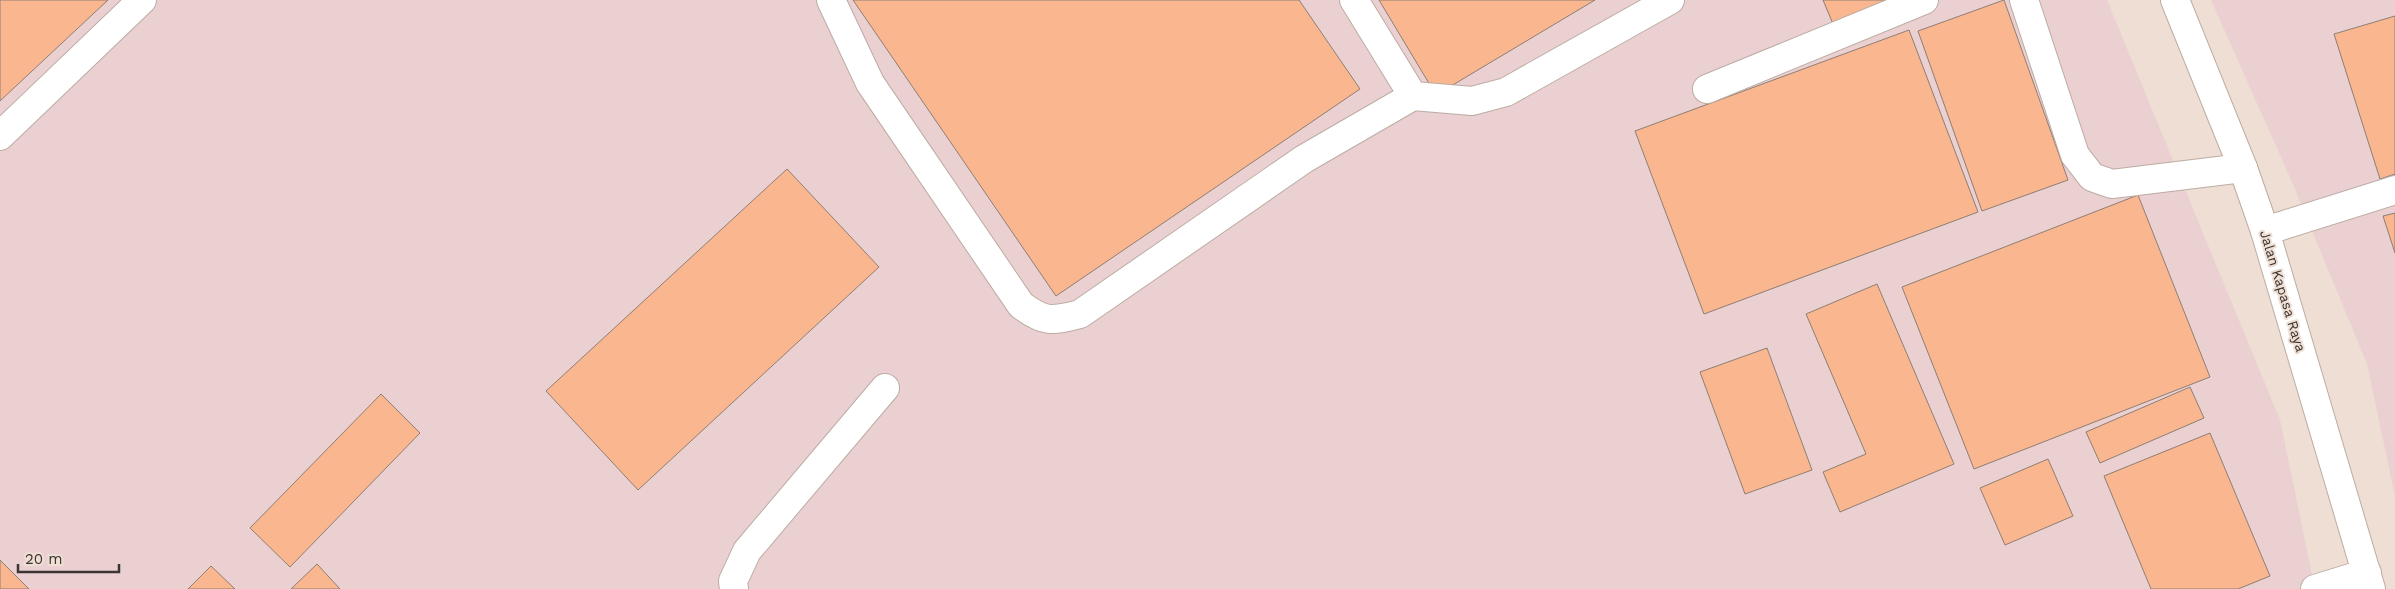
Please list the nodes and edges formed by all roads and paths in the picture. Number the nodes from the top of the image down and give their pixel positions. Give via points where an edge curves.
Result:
1 (142, 0) edge
2 (831, 0) edge
3 (1354, 0) edge
4 (1670, 0) edge
5 (1924, 0) edge
6 (2024, 0) edge
7 (2175, 0) edge
8 (1707, 89) dead end
9 (1412, 96) junction
10 (0, 136) edge
11 (2243, 168) junction
12 (2395, 190) edge
13 (2265, 231) junction
14 (885, 388) dead end
15 (2369, 581) edge
16 (734, 589) edge
17 (2315, 589) edge

1 - 10 main road
2 - 9 main road via 870,83 1021,305 1049,321 1080,314 1304,159
3 - 9 main road
4 - 9 main road via 1506,92 1472,101
5 - 8 main road
6 - 11 main road via 2075,155 2092,177 2112,184
7 - 11 main road, Jalan Kapasa Raya
11 - 13 main road, Jalan Kapasa Raya
12 - 13 main road
13 - 15 main road, Jalan Kapasa Raya
14 - 16 main road via 747,550 733,581
15 - 17 main road

